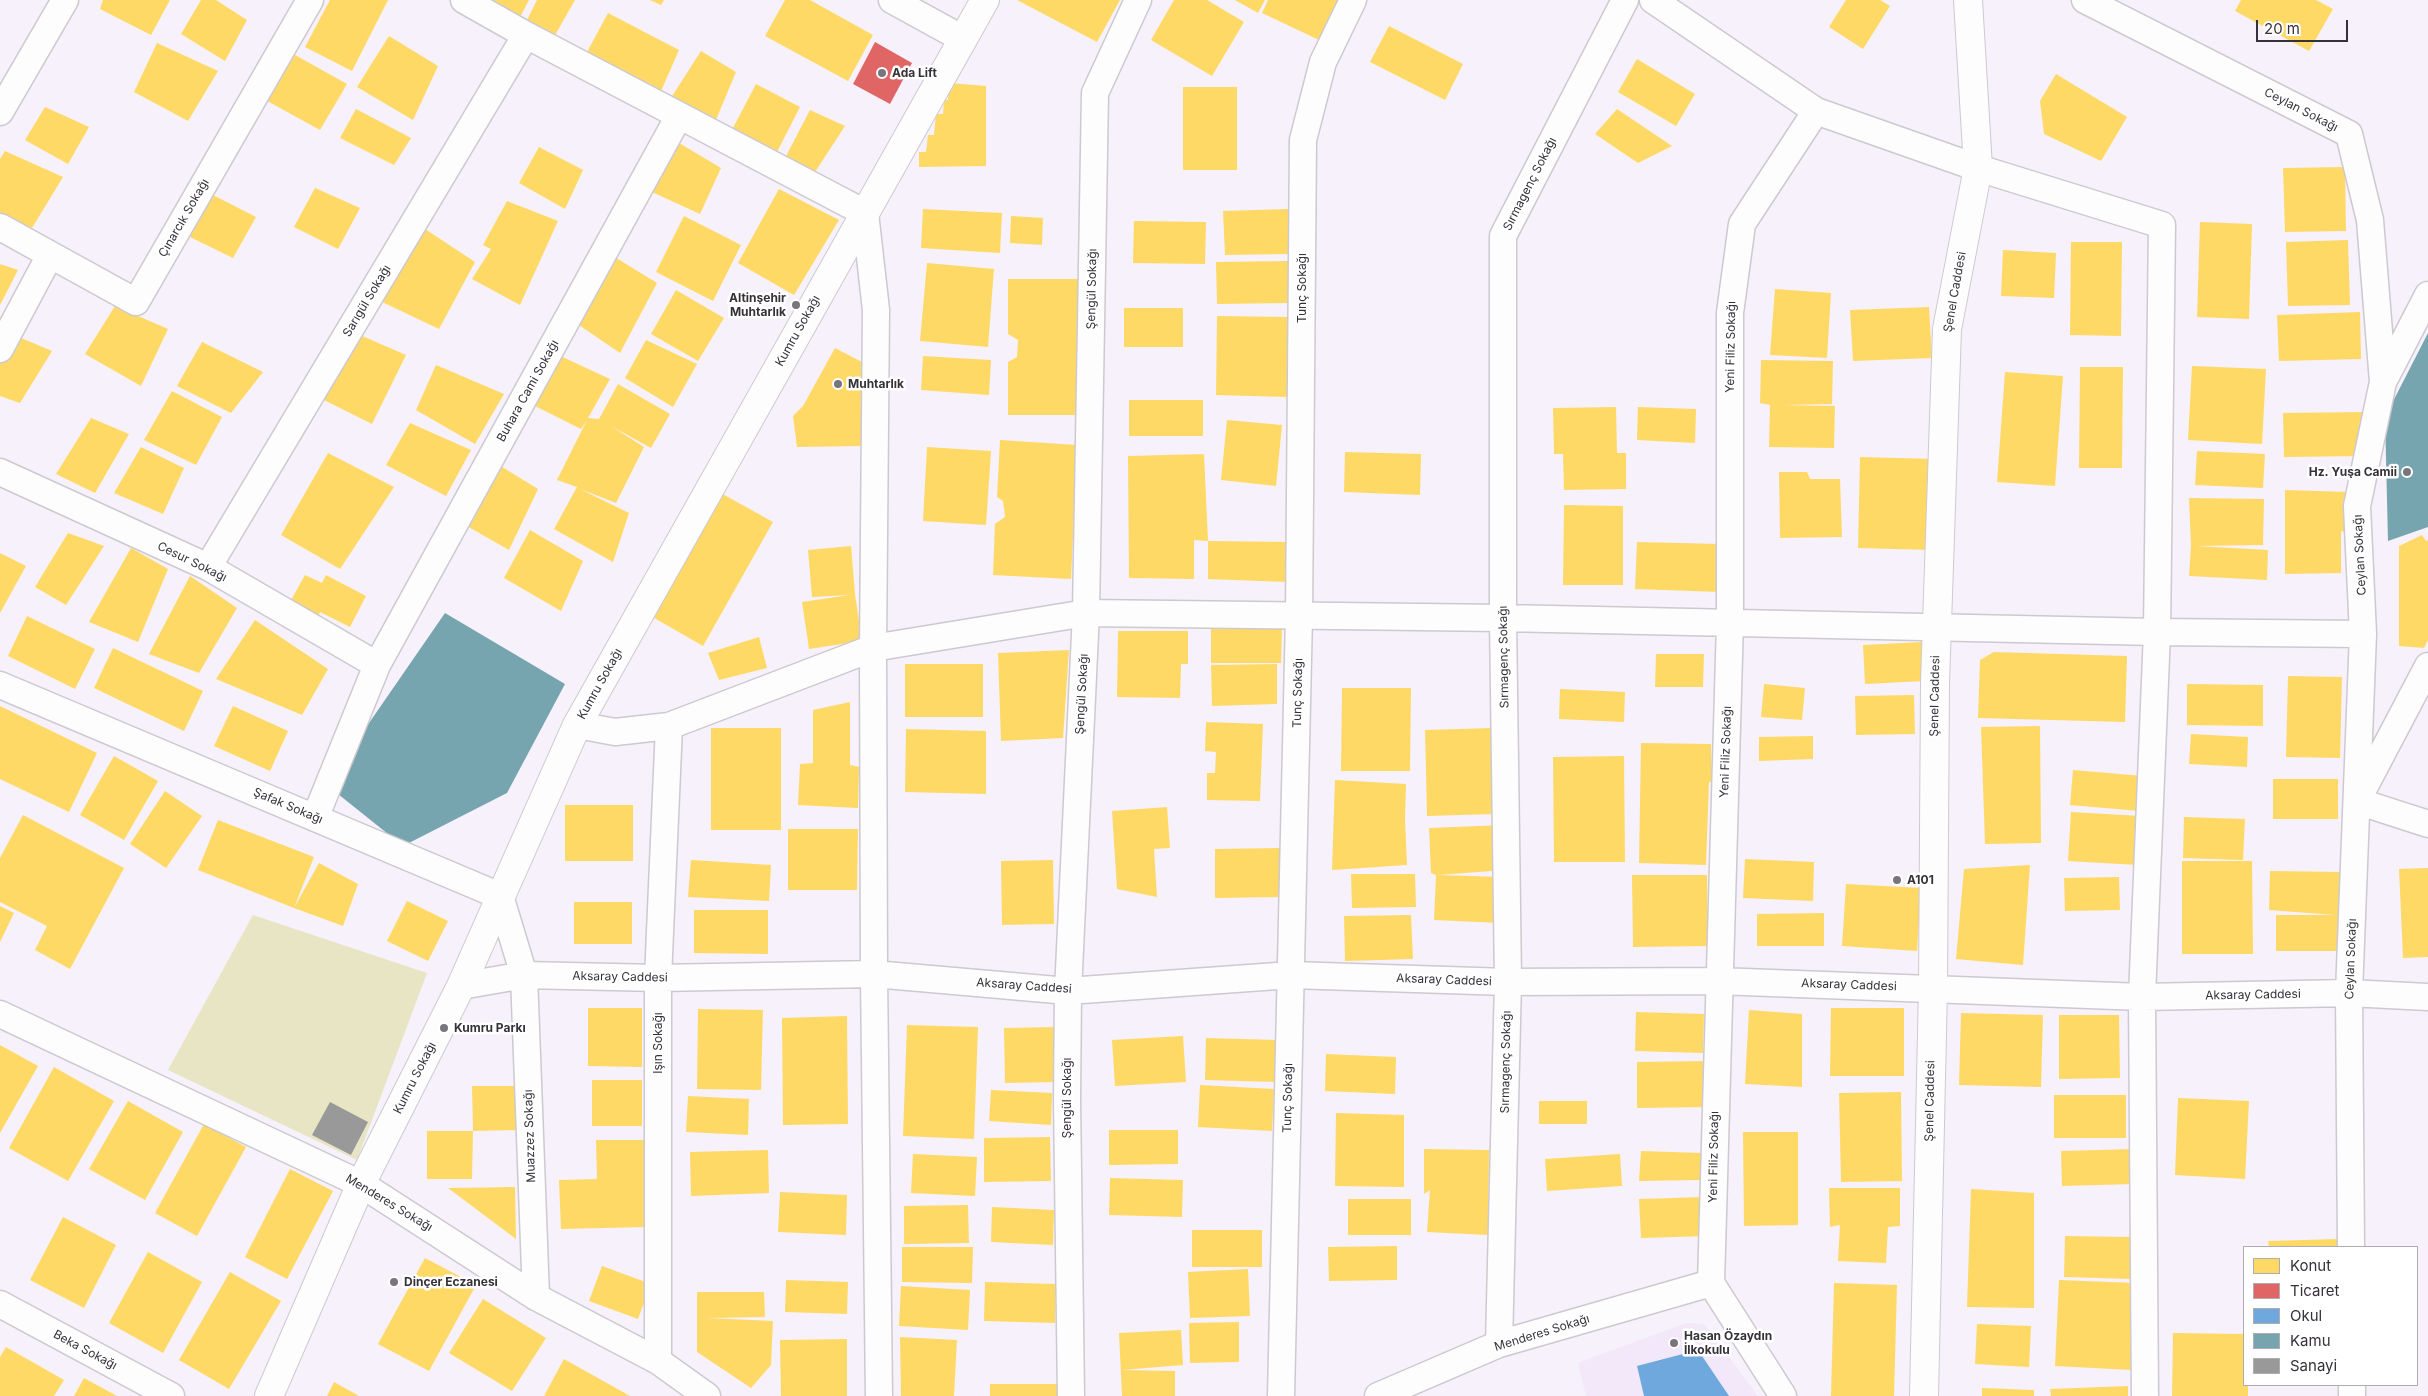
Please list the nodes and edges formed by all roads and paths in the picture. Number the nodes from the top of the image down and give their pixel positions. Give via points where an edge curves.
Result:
1 (65, 0) edge
2 (310, 0) edge
3 (464, 0) edge
4 (892, 0) edge
5 (984, 0) edge
6 (1138, 0) edge
7 (1353, 0) edge
8 (1625, 0) edge
9 (1653, 0) edge
10 (1968, 0) edge
11 (2084, 0) edge
12 (526, 35) junction
13 (963, 39) junction
14 (1816, 111) junction
15 (0, 112) edge
16 (679, 116) junction
17 (1978, 168) junction
18 (865, 213) junction
19 (0, 227) edge
20 (50, 255) junction
21 (2428, 295) edge
22 (0, 349) edge
23 (2383, 382) junction
24 (0, 472) edge
25 (208, 567) junction
26 (1086, 613) junction
27 (1299, 616) junction
28 (1503, 618) junction
29 (1730, 622) junction
30 (1938, 626) junction
31 (2157, 632) junction
32 (2364, 634) junction
33 (873, 648) junction
34 (377, 666) junction
35 (2428, 666) edge
36 (0, 685) edge
37 (577, 725) junction
38 (669, 726) junction
39 (2357, 801) junction
40 (315, 818) junction
41 (2428, 824) edge
42 (500, 896) junction
43 (874, 974) junction
44 (524, 975) junction
45 (1291, 975) junction
46 (658, 978) junction
47 (1718, 981) junction
48 (1508, 982) junction
49 (461, 986) junction
50 (1933, 988) junction
51 (1068, 991) junction
52 (2349, 993) junction
53 (2142, 997) junction
54 (2428, 997) edge
55 (0, 1014) edge
56 (361, 1184) junction
57 (2351, 1246) edge
58 (1711, 1283) junction
59 (536, 1297) junction
60 (0, 1304) edge
61 (1499, 1344) junction
62 (658, 1361) junction
63 (171, 1396) edge
64 (269, 1396) edge
65 (707, 1396) edge
66 (879, 1396) edge
67 (1071, 1396) edge
68 (1281, 1396) edge
69 (1378, 1396) edge
70 (1783, 1396) edge
71 (1924, 1396) edge
72 (2145, 1396) edge

1 - 15 street
2 - 20 street, Çınarcık Sokağı via 136,302
3 - 12 street
4 - 13 street
5 - 13 street, Kumru Sokağı
6 - 26 street, Şengül Sokağı via 1096,93
7 - 27 street, Tunç Sokağı via 1323,62 1303,140
8 - 28 street, Sırmagenç Sokağı via 1503,236
9 - 14 street
10 - 17 street, Şenel Caddesi
11 - 23 street, Ceylan Sokağı via 2349,134 2370,220
12 - 16 street
12 - 25 street, Sarıgül Sokağı
13 - 18 street, Kumru Sokağı
14 - 17 street
14 - 29 street, Yeni Filiz Sokağı via 1742,224 1730,314
16 - 18 street
16 - 34 street, Buhara Cami Sokağı
17 - 30 street, Şenel Caddesi via 1947,329
17 - 31 street via 2162,225
18 - 33 street via 876,310
18 - 37 street, Kumru Sokağı
19 - 20 street, Çınarcık Sokağı
20 - 22 street
21 - 23 street
23 - 32 street, Ceylan Sokağı via 2357,506
24 - 25 street, Cesur Sokağı
25 - 34 street, Cesur Sokağı
26 - 27 street
26 - 33 street
26 - 51 street, Şengül Sokağı
27 - 28 street
27 - 45 street, Tunç Sokağı
28 - 29 street
28 - 48 street, Sırmagenç Sokağı
29 - 30 street
29 - 47 street, Yeni Filiz Sokağı
30 - 31 street
30 - 50 street, Şenel Caddesi via 1934,682
31 - 32 street
31 - 53 street
32 - 39 street, Ceylan Sokağı
33 - 38 street
33 - 43 street
34 - 40 street, Buhara Cami Sokağı
35 - 39 street
36 - 40 street, Şafak Sokağı
37 - 38 street via 615,732
37 - 42 street, Kumru Sokağı
38 - 46 street, Işın Sokağı
39 - 41 street
39 - 52 street, Ceylan Sokağı
40 - 42 street, Şafak Sokağı
42 - 44 street
42 - 49 street, Kumru Sokağı
43 - 46 street, Aksaray Caddesi
43 - 51 street, Aksaray Caddesi
43 - 66 street
44 - 46 street, Aksaray Caddesi
44 - 49 street, Aksaray Caddesi
44 - 59 street, Muazzez Sokağı
45 - 48 street, Aksaray Caddesi
45 - 51 street, Aksaray Caddesi
45 - 68 street, Tunç Sokağı
46 - 62 street, Işın Sokağı
47 - 48 street, Aksaray Caddesi
47 - 50 street, Aksaray Caddesi
47 - 58 street, Yeni Filiz Sokağı
48 - 61 street, Sırmagenç Sokağı
49 - 56 street, Kumru Sokağı
50 - 53 street, Aksaray Caddesi
50 - 71 street, Şenel Caddesi
51 - 67 street, Şengül Sokağı via 1066,1100
52 - 53 street, Aksaray Caddesi
52 - 54 street, Aksaray Caddesi
52 - 57 street, Ceylan Sokağı
53 - 72 street
55 - 56 street, Menderes Sokağı
56 - 59 street, Menderes Sokağı
56 - 64 street, Kumru Sokağı
58 - 61 street, Menderes Sokağı
58 - 70 street
59 - 62 street, Menderes Sokağı
60 - 63 street, Beka Sokağı
61 - 69 street, Menderes Sokağı
62 - 65 street, Menderes Sokağı

